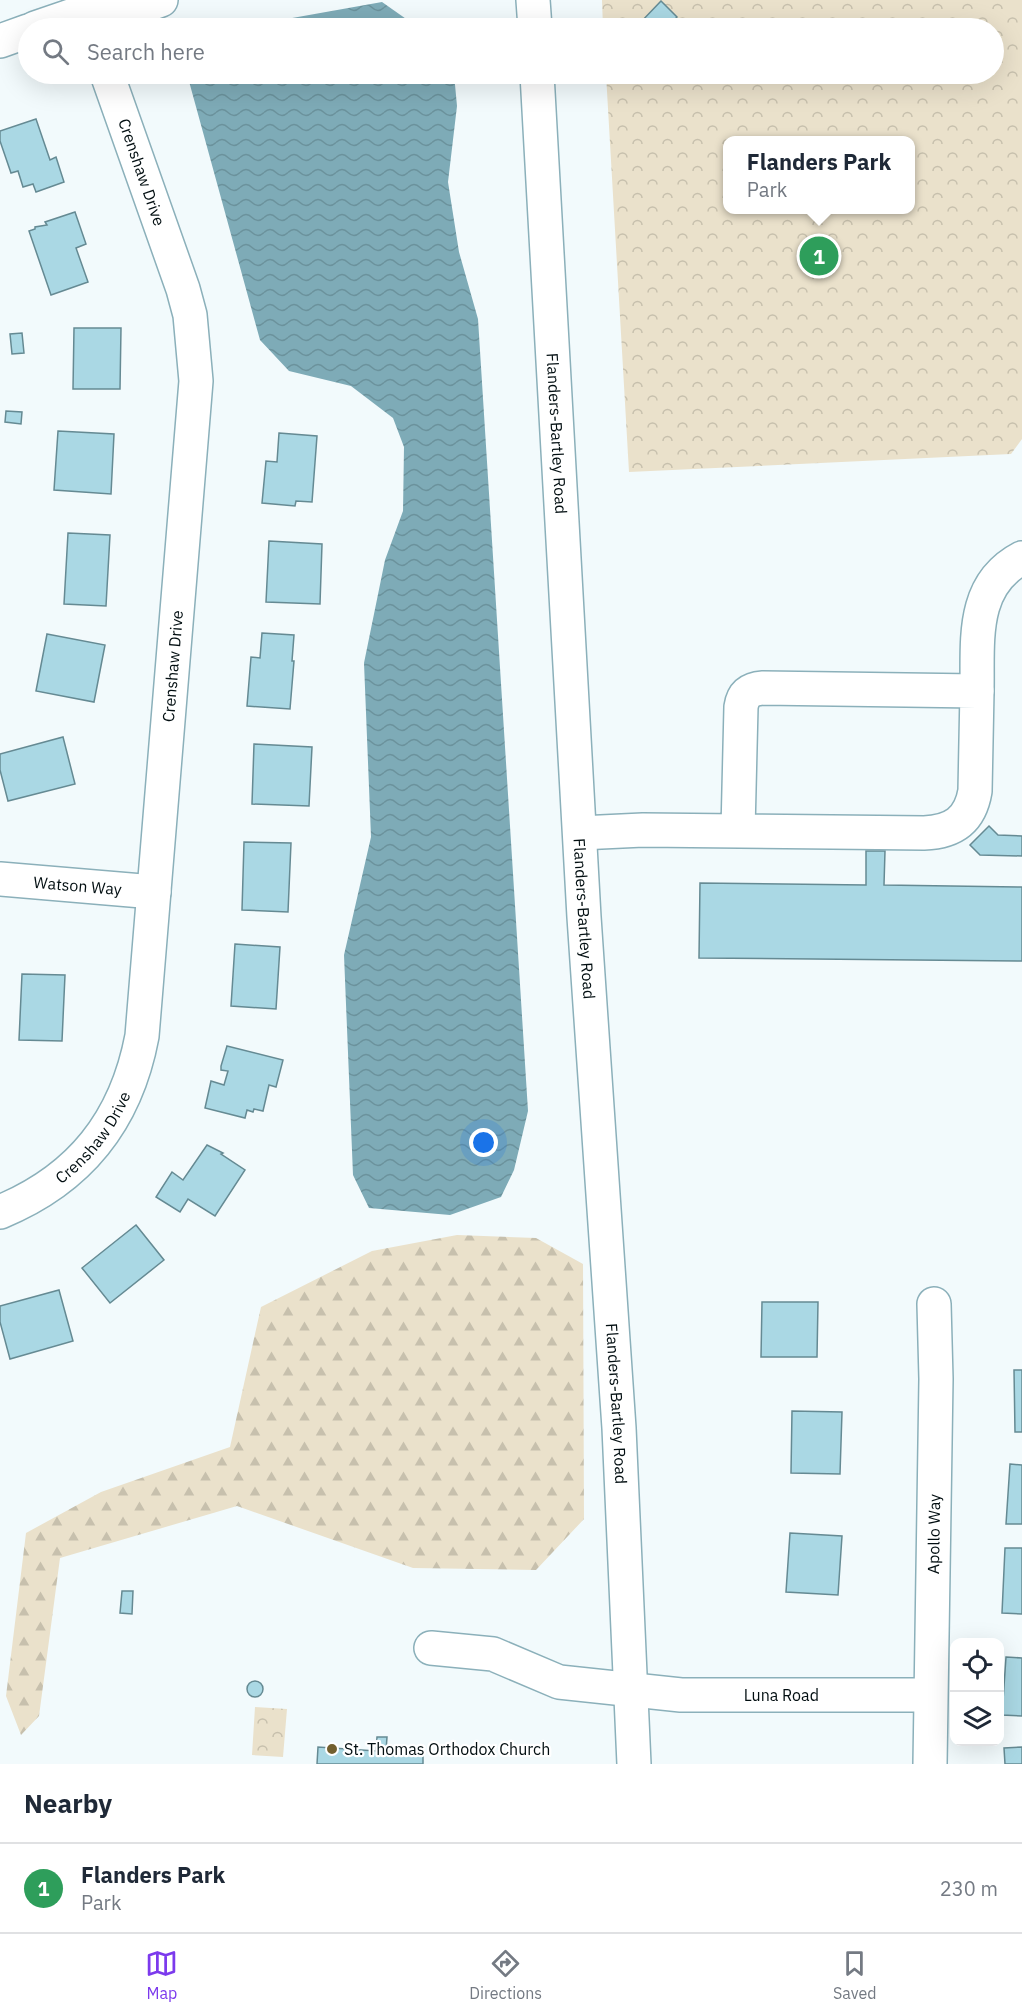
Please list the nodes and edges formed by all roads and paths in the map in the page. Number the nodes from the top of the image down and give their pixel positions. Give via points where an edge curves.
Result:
1 (160, 0) edge
2 (533, 0) edge
3 (90, 10) edge
4 (66, 18) edge
5 (534, 18) edge
6 (18, 35) edge
7 (0, 41) edge
8 (111, 84) edge
9 (538, 84) edge
10 (1022, 558) edge
11 (977, 691) junction
12 (738, 830) junction
13 (580, 833) junction
14 (0, 879) edge
15 (154, 892) junction
16 (0, 1212) edge
17 (934, 1304) dead end
18 (431, 1648) dead end
19 (632, 1690) junction
20 (930, 1695) junction
21 (634, 1764) edge
22 (930, 1764) edge

1 - 3 street via 117,16
2 - 5 street
3 - 4 street
6 - 7 street
8 - 15 street, Crenshaw Drive via 183,289 190,315 196,381
9 - 13 street, Flanders-Bartley Road
10 - 11 street via 999,575 981,606
11 - 12 street via 973,804 956,825 924,833
11 - 12 street via 750,690 741,707
12 - 13 street
13 - 19 street, Flanders-Bartley Road
14 - 15 street, Watson Way
15 - 16 street, Crenshaw Drive via 142,1036 122,1102 97,1142 76,1165 51,1185
17 - 20 street, Apollo Way
18 - 19 street, Luna Road via 493,1654 559,1682
19 - 20 street, Luna Road via 681,1695
19 - 21 street, Flanders-Bartley Road
20 - 22 street, Apollo Way

